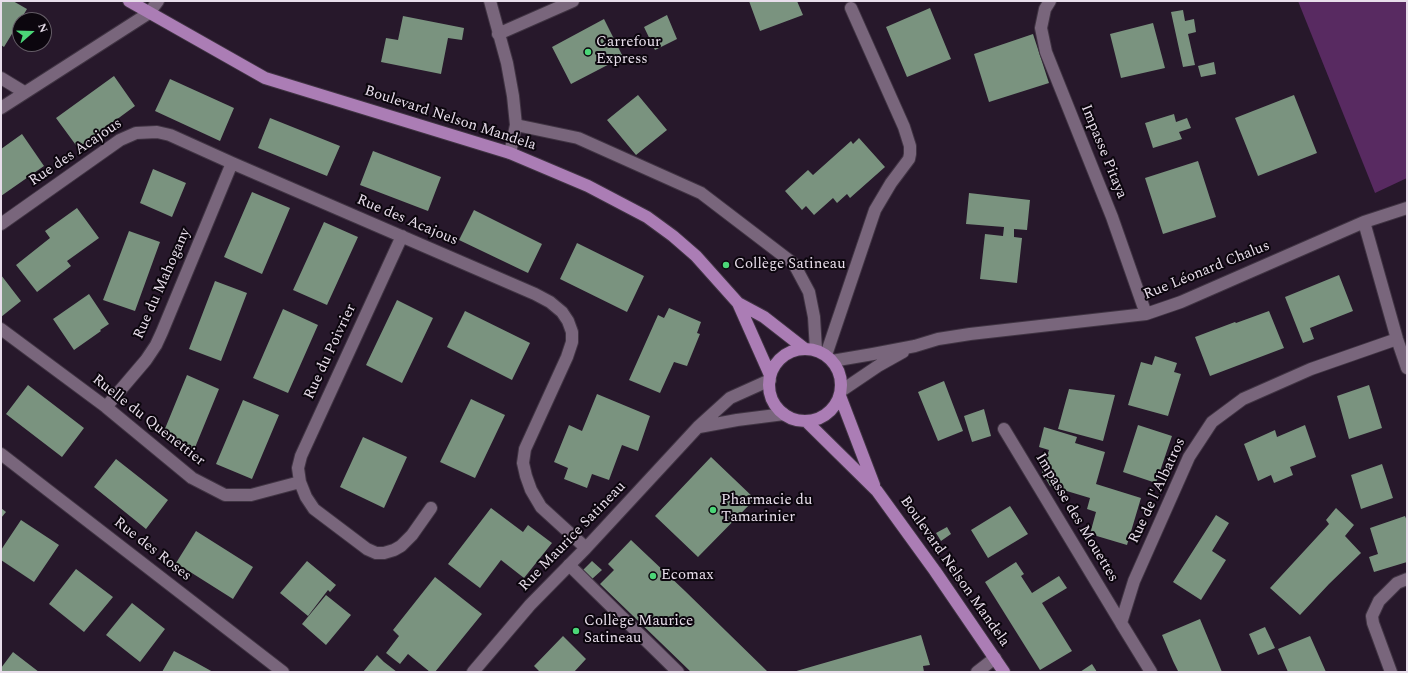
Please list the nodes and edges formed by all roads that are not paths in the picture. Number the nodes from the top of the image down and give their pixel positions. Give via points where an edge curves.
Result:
1 (129, 1) edge
2 (158, 1) edge
3 (490, 1) edge
4 (573, 1) edge
5 (1050, 1) edge
6 (851, 8) dead end
7 (149, 14) junction
8 (498, 34) junction
9 (1, 78) edge
10 (24, 92) junction
11 (1, 108) edge
12 (516, 125) junction
13 (510, 153) junction
14 (232, 163) junction
15 (1407, 208) edge
16 (1364, 222) junction
17 (1, 224) edge
18 (402, 236) junction
19 (738, 303) junction
20 (1146, 314) junction
21 (1, 329) edge
22 (1397, 339) junction
23 (915, 346) junction
24 (820, 354) junction
25 (1407, 368) edge
26 (770, 377) junction
27 (841, 394) junction
28 (106, 407) junction
29 (784, 414) junction
30 (807, 422) junction
31 (698, 427) junction
32 (1004, 428) dead end
33 (1, 454) edge
34 (300, 482) junction
35 (876, 491) junction
36 (431, 508) dead end
37 (586, 548) junction
38 (569, 565) junction
39 (1407, 579) edge
40 (1121, 623) junction
41 (995, 658) junction
42 (283, 672) edge
43 (474, 672) edge
44 (678, 672) edge
45 (977, 672) edge
46 (1004, 672) edge
47 (1151, 672) edge
48 (1391, 672) edge

1 - 7 main road, Boulevard Nelson Mandela
2 - 7 street
3 - 8 street
4 - 8 street
5 - 20 street, Impasse Pitaya via 1045,9 1041,28 1046,52 1112,217
6 - 24 street via 904,127 910,154 875,210
7 - 10 street
7 - 13 main road, Boulevard Nelson Mandela via 265,78
8 - 12 street via 507,62
9 - 10 street
10 - 11 street
12 - 13 street
12 - 24 street via 578,138 701,193 794,264 809,292
13 - 19 main road, Boulevard Nelson Mandela via 588,186 647,216 696,256
14 - 17 street, Rue des Acajous via 170,135 136,132 120,140
14 - 18 street, Rue des Acajous
14 - 28 street, Rue du Mahogany via 156,345
15 - 16 street, Rue Léonard Chalus
16 - 20 street, Rue Léonard Chalus via 1181,302
16 - 22 street
18 - 34 street, Rue du Poivrier via 301,456 298,468
18 - 37 street, Rue des Acajous via 535,294 550,302 568,321 572,342 525,448 524,463 531,490 541,507
19 - 24 main road, Boulevard Nelson Mandela
19 - 26 main road, Boulevard Nelson Mandela
20 - 23 street, Rue Léonard Chalus via 970,334
21 - 28 street, Ruelle du Quenettier
22 - 25 street
22 - 40 street, Rue de l'Albatros via 1311,369 1242,399 1212,422 1189,457 1134,581
23 - 24 street, Rue Léonard Chalus via 873,354
23 - 27 street, Rue Léonard Chalus via 878,366
24 - 26 main road via 793,350 775,364
24 - 27 main road via 838,370
26 - 29 main road via 769,389 772,399
26 - 31 street, Rue Maurice Satineau via 730,398
27 - 30 main road via 827,414 818,420
27 - 35 main road, Boulevard Nelson Mandela
28 - 34 street, Ruelle du Quenettier via 192,478 225,495 251,495
29 - 30 main road via 795,420
29 - 31 street
30 - 35 main road, Boulevard Nelson Mandela
31 - 37 street, Rue Maurice Satineau
32 - 40 street, Impasse des Mouettes
33 - 42 street, Rue des Roses
34 - 36 street via 314,509 376,553 401,546
35 - 41 main road, Boulevard Nelson Mandela
37 - 38 street, Rue Maurice Satineau
38 - 43 street, Rue Maurice Satineau via 530,605
38 - 44 street
39 - 48 street via 1397,583 1379,601 1372,616
40 - 47 street
41 - 45 street
41 - 46 main road, Boulevard Nelson Mandela

